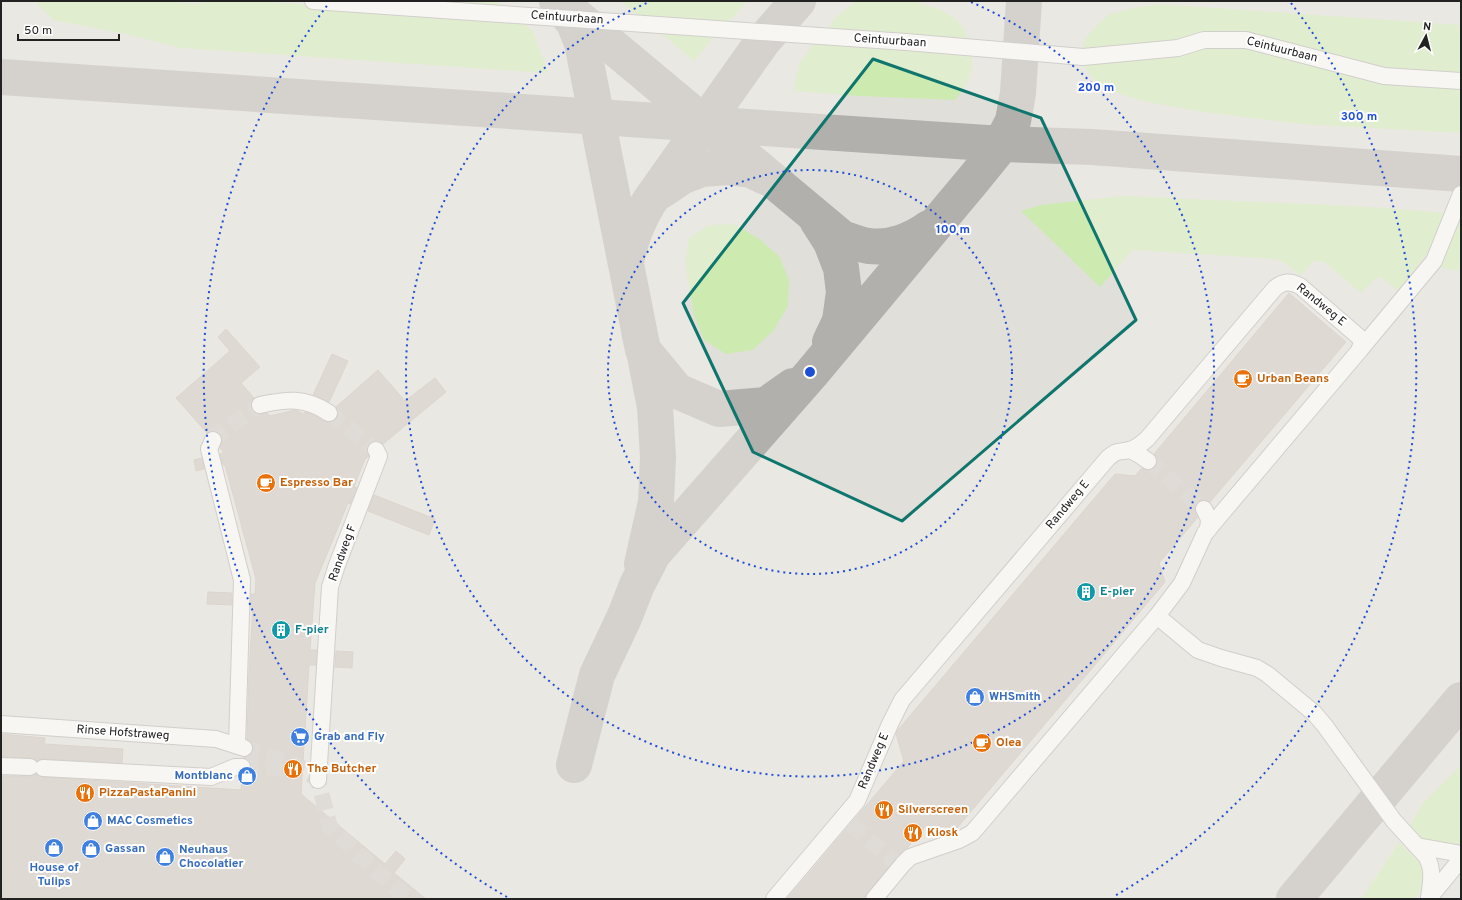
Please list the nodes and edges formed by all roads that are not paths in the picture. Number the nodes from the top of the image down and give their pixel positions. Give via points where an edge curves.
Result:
1 (313, 1) edge
2 (1461, 81) edge
3 (1461, 194) edge
4 (1359, 352) junction
5 (260, 405) tunnel mouth
6 (329, 413) tunnel mouth
7 (212, 440) dead end
8 (376, 450) dead end
9 (1130, 450) junction
10 (1148, 461) tunnel mouth
11 (1204, 509) tunnel mouth
12 (1208, 530) junction
13 (1157, 616) junction
14 (1, 724) edge
15 (1, 766) edge
16 (242, 767) tunnel mouth
17 (318, 780) dead end
18 (1421, 851) junction
19 (1460, 860) edge
20 (1428, 898) edge
21 (774, 899) edge
22 (874, 899) edge

1 - 2 lane, Ceintuurbaan via 906,42 1083,57 1178,48 1204,40 1246,40 1384,76
3 - 4 lane via 1434,261
4 - 9 lane, Randweg E via 1362,342 1359,337 1300,286 1292,282 1282,282 1147,439
4 - 12 lane
5 - 6 lane via 286,400 308,402
7 - 14 lane, Rinse Hofstraweg via 209,449 242,580 240,746 216,740
8 - 17 lane, Randweg F via 379,456 330,587
9 - 10 lane
9 - 21 lane, Randweg E via 1116,452 1108,458 902,700 848,820
11 - 12 lane via 1209,519
12 - 13 lane via 1182,583
13 - 18 lane via 1198,650 1257,668 1267,674 1314,713 1394,821
13 - 22 lane via 975,829 959,840 910,857 898,864
15 - 16 lane via 211,777 235,767
18 - 19 lane
18 - 20 lane via 1430,862 1432,872
19 - 20 lane

